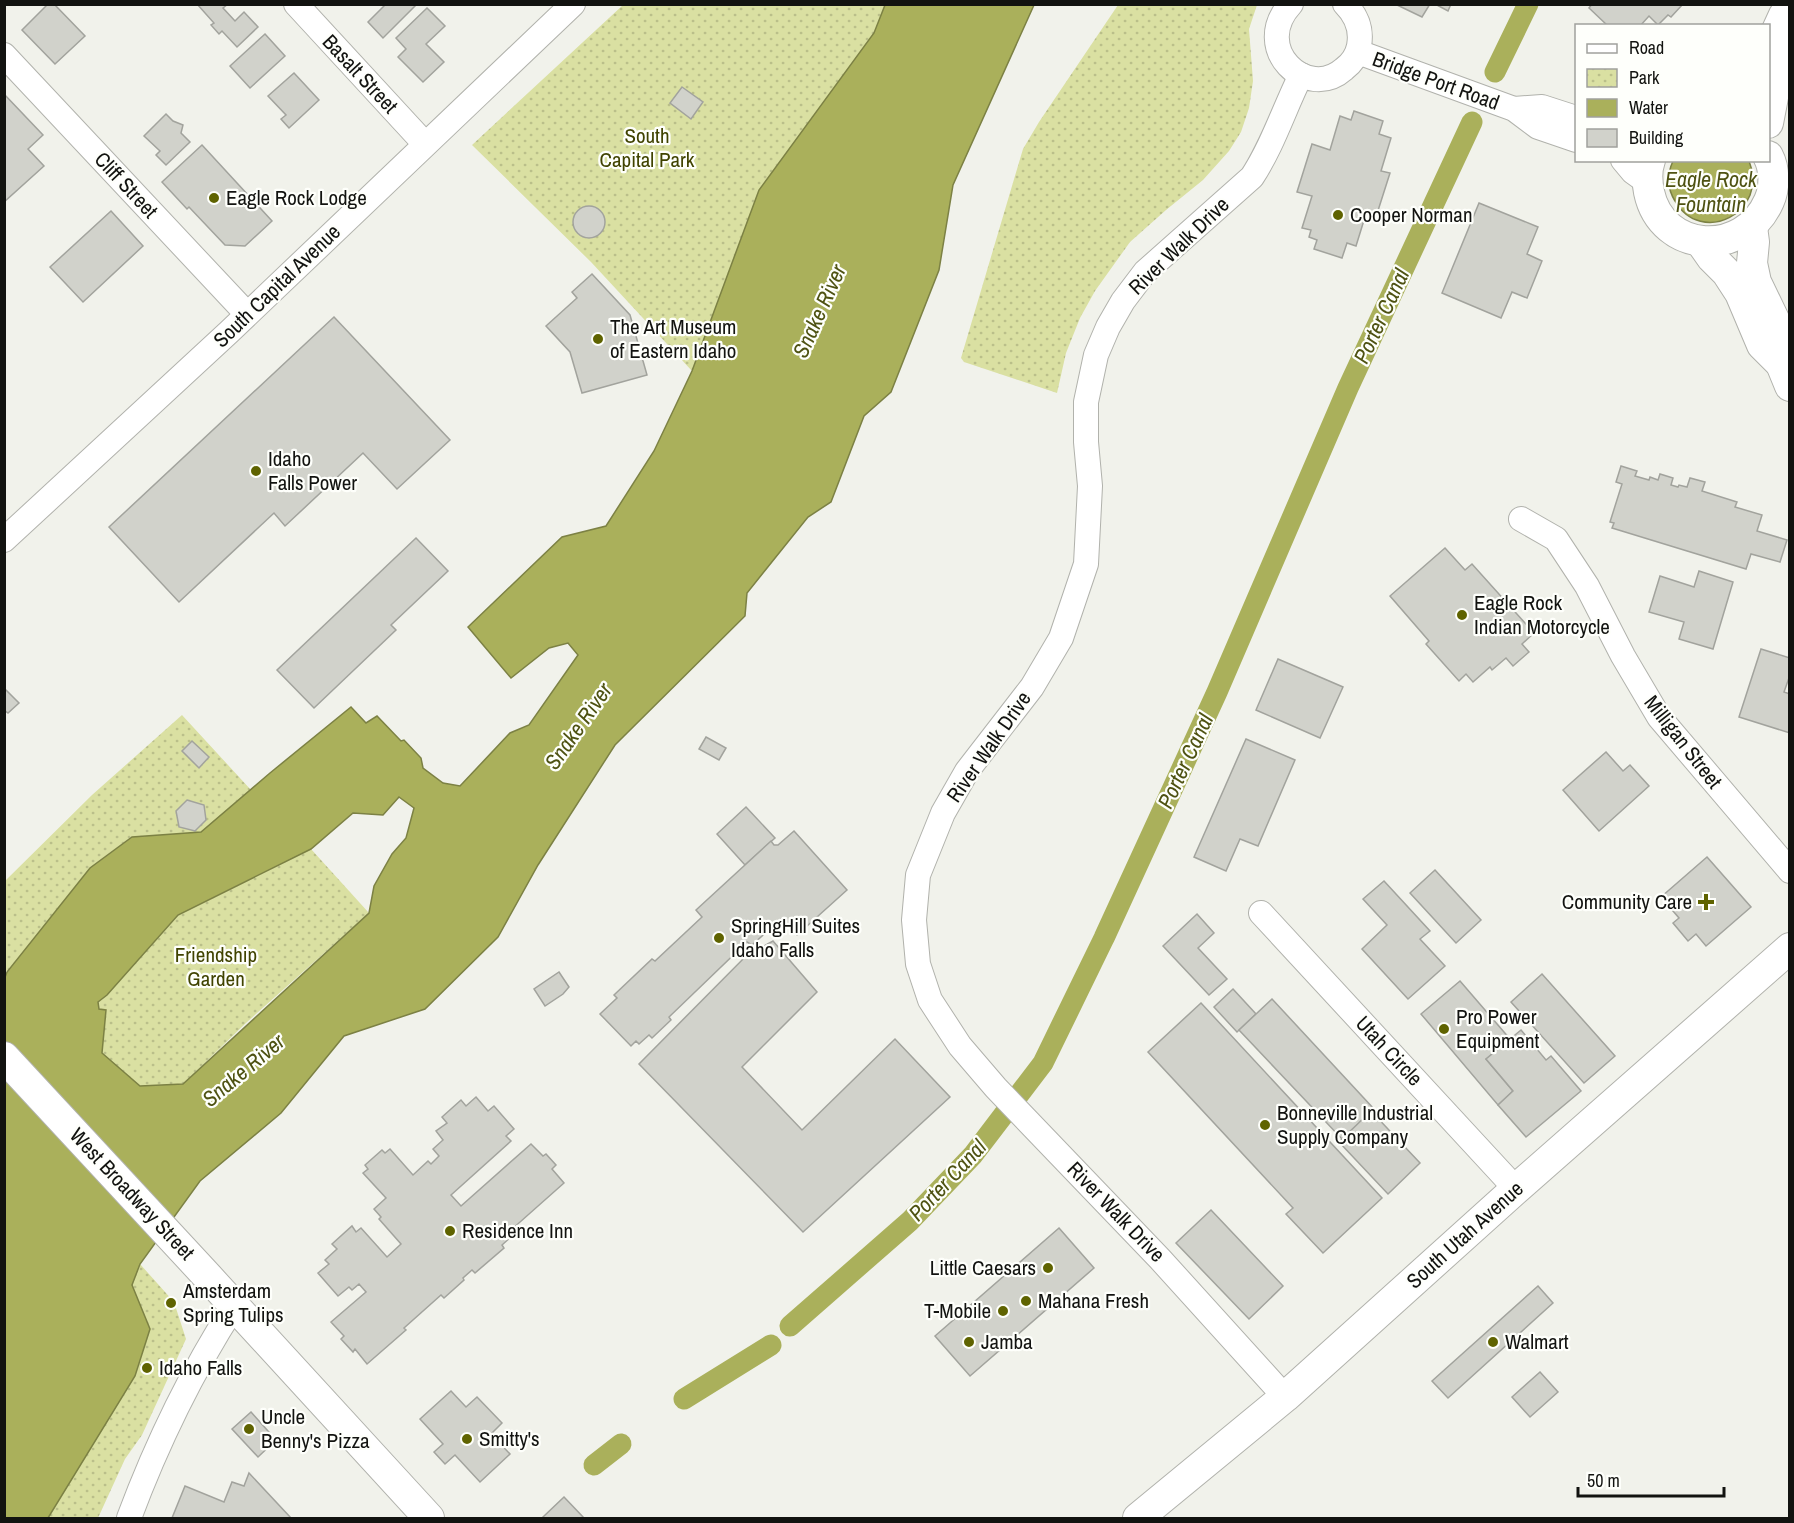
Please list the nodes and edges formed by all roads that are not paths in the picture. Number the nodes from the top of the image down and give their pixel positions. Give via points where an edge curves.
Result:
1 (296, 4) edge
2 (573, 4) edge
3 (1291, 4) edge
4 (1345, 4) edge
5 (1790, 11) edge
6 (1770, 46) edge
7 (1358, 52) junction
8 (4, 55) edge
9 (1790, 55) edge
10 (1301, 75) junction
11 (1506, 106) junction
12 (1770, 113) edge
13 (1575, 118) edge
14 (1575, 140) edge
15 (425, 144) junction
16 (1625, 162) edge
17 (1769, 162) edge
18 (1648, 171) edge
19 (1752, 227) junction
20 (1700, 242) junction
21 (247, 314) junction
22 (1785, 375) edge
23 (1521, 519) dead end
24 (4, 540) edge
25 (1790, 871) edge
26 (1261, 913) dead end
27 (1790, 948) edge
28 (4, 1057) edge
29 (1516, 1189) junction
30 (234, 1305) junction
31 (1285, 1397) junction
32 (129, 1518) edge
33 (429, 1518) edge
34 (1137, 1518) edge

1 - 15 street, Basalt Street
2 - 15 street, South Capital Avenue
3 - 10 street via 1282,16 1276,43 1289,67
4 - 7 street via 1359,24
5 - 6 main road via 1784,15
7 - 10 street via 1341,73 1314,79
7 - 11 street, Bridge Port Road
8 - 21 street, Cliff Street
9 - 12 main road
10 - 31 street, River Walk Drive via 1264,160 1252,177 1145,272 1108,327 1096,355 1086,402 1090,486 1086,564 1061,638 1032,687 967,771 943,813 918,875 914,920 918,964 930,1000 960,1046
11 - 13 street, Bridge Port Road via 1542,107
11 - 14 street, Bridge Port Road via 1538,127
15 - 21 street, South Capital Avenue
16 - 18 street via 1633,172
17 - 19 main road via 1771,197
18 - 20 main road via 1651,203 1663,221
19 - 20 main road via 1719,242
19 - 22 main road via 1756,282 1783,338
20 - 22 main road via 1740,293 1762,345
21 - 24 street, South Capital Avenue
23 - 25 street, Milligan Street via 1556,539 1587,586 1659,717
26 - 29 street, Utah Circle
27 - 29 main road, South Utah Avenue
28 - 30 main road, West Broadway Street
29 - 31 main road, South Utah Avenue
30 - 32 street via 182,1395
30 - 33 main road, West Broadway Street
31 - 34 main road, South Utah Avenue

